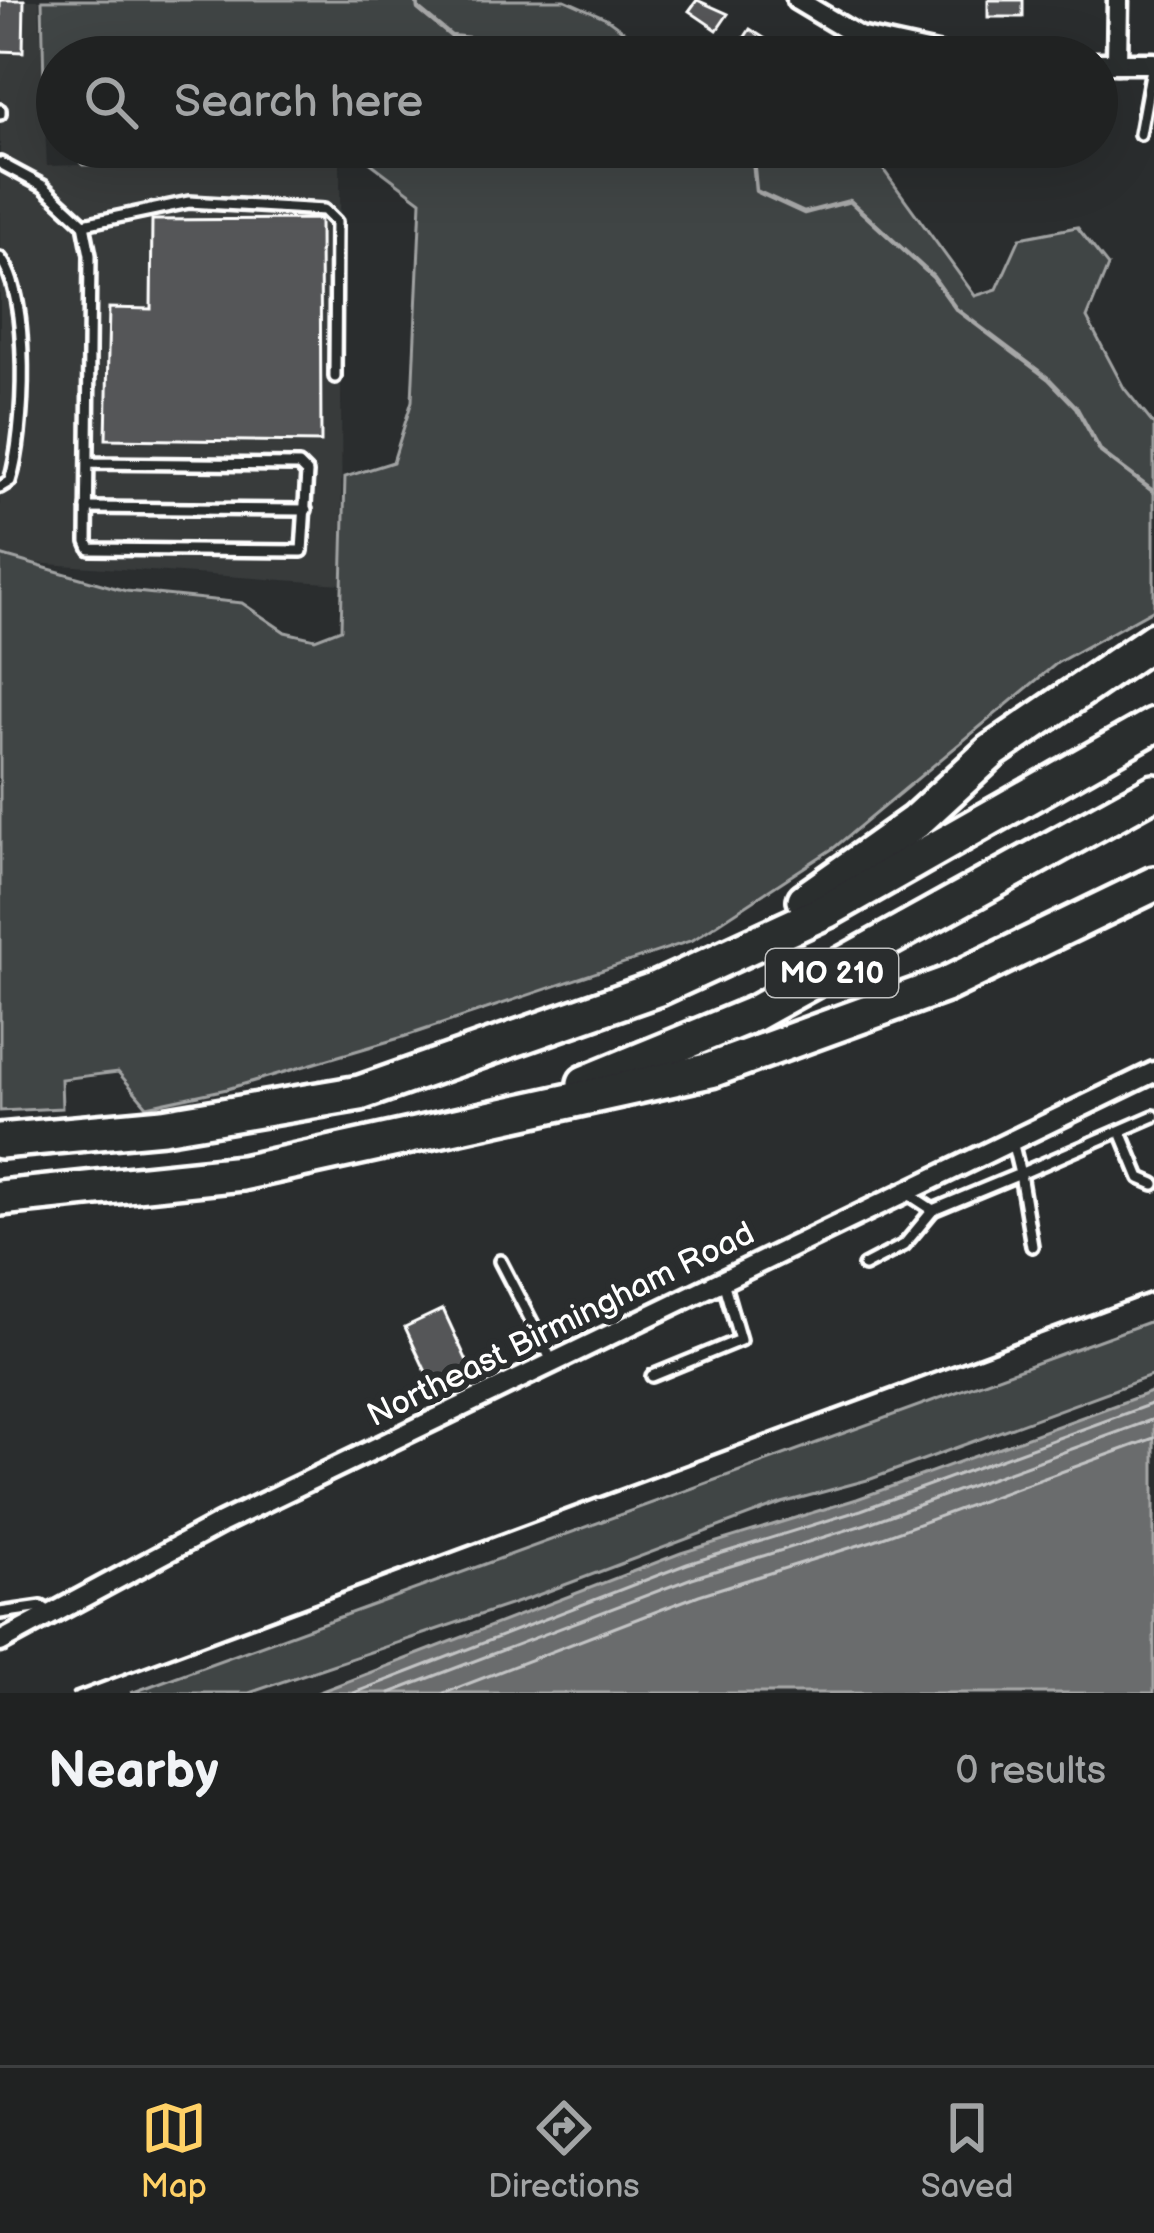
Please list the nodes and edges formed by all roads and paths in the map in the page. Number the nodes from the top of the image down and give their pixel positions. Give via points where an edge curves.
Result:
1 (799, 0) edge
2 (1118, 0) edge
3 (857, 36) edge
4 (1112, 36) edge
5 (1118, 63) edge
6 (1154, 63) edge
7 (1140, 134) dead end
8 (0, 163) edge
9 (84, 224) junction
10 (0, 258) edge
11 (335, 377) dead end
12 (88, 463) junction
13 (0, 487) edge
14 (87, 508) junction
15 (306, 510) junction
16 (1154, 640) edge
17 (1154, 725) edge
18 (1154, 792) edge
19 (1154, 884) edge
20 (659, 988) junction
21 (1154, 1072) edge
22 (1154, 1116) edge
23 (493, 1117) junction
24 (1121, 1132) junction
25 (0, 1141) edge
26 (1012, 1141) junction
27 (1019, 1174) junction
28 (1154, 1184) edge
29 (903, 1190) junction
30 (0, 1198) edge
31 (933, 1210) junction
32 (1032, 1246) dead end
33 (500, 1261) dead end
34 (864, 1266) dead end
35 (722, 1278) junction
36 (552, 1361) junction
37 (652, 1376) dead end
38 (0, 1612) edge
39 (53, 1616) junction
40 (0, 1642) edge

1 - 3 street
2 - 4 street
5 - 6 street
6 - 7 lane
8 - 9 lane via 43,186
9 - 11 lane via 189,202 324,210 336,223
9 - 12 lane
10 - 13 lane via 16,296 20,413 19,454
12 - 14 lane
12 - 15 lane via 299,465 307,473
14 - 15 lane
14 - 15 lane via 90,550 107,554 295,555
16 - 20 highway via 992,751 828,886
17 - 20 highway, MO 210 via 828,910
18 - 23 highway, MO 210 via 753,1014
19 - 23 highway via 846,1025 691,1075
20 - 25 highway, MO 210 via 360,1093 163,1126
21 - 26 street, Northeast Birmingham Road
22 - 24 lane
23 - 30 highway, MO 210 via 242,1173
24 - 27 lane
24 - 28 lane via 1140,1178
26 - 27 lane
26 - 29 street, Northeast Birmingham Road
27 - 31 lane
27 - 32 lane
29 - 31 lane
29 - 35 street, Northeast Birmingham Road
31 - 34 lane via 904,1245
33 - 36 lane
35 - 36 street, Northeast Birmingham Road
35 - 37 lane via 740,1340
36 - 39 street, Northeast Birmingham Road via 221,1523
38 - 39 lane via 42,1607
39 - 40 street, Northeast Birmingham Road

